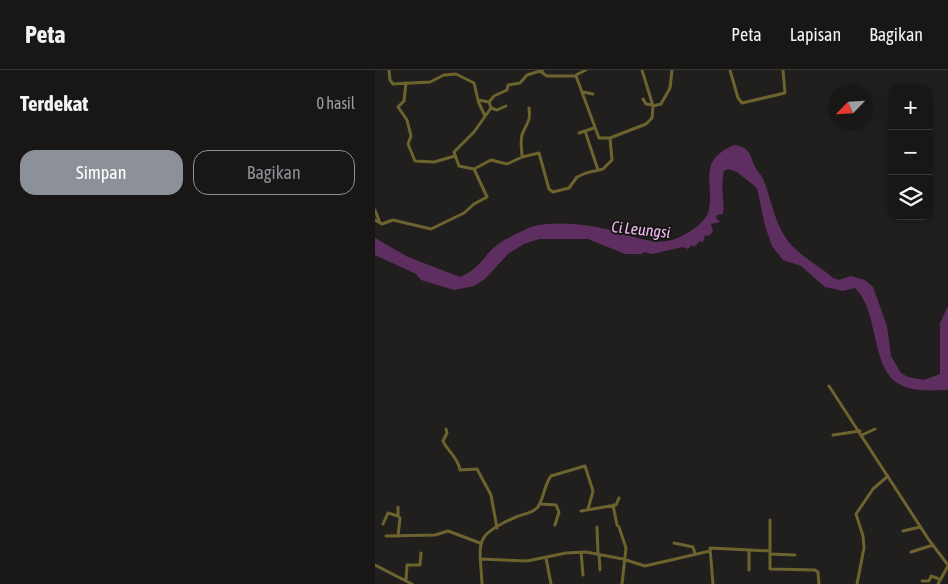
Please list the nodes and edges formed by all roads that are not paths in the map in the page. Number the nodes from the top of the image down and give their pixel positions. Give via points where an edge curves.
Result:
1 (389, 70) edge
2 (586, 70) edge
3 (642, 70) edge
4 (672, 70) edge
5 (730, 70) edge
6 (783, 70) edge
7 (542, 71) edge
8 (575, 75) junction
9 (405, 83) junction
10 (583, 92) junction
11 (593, 94) dead end
12 (643, 99) dead end
13 (478, 100) junction
14 (489, 102) junction
15 (653, 105) junction
16 (506, 106) dead end
17 (491, 108) junction
18 (529, 108) dead end
19 (485, 116) junction
20 (594, 128) junction
21 (585, 131) junction
22 (579, 133) dead end
23 (609, 138) junction
24 (455, 156) junction
25 (522, 157) junction
26 (474, 169) junction
27 (598, 170) junction
28 (375, 210) edge
29 (375, 220) edge
30 (380, 223) junction
31 (829, 386) dead end
32 (446, 429) dead end
33 (875, 429) dead end
34 (861, 433) junction
35 (833, 436) dead end
36 (888, 476) junction
37 (619, 498) dead end
38 (541, 504) junction
39 (613, 505) junction
40 (398, 507) dead end
41 (589, 509) junction
42 (581, 511) dead end
43 (398, 516) junction
44 (770, 520) dead end
45 (383, 524) dead end
46 (555, 525) dead end
47 (597, 527) dead end
48 (920, 527) junction
49 (497, 528) junction
50 (903, 531) dead end
51 (386, 536) dead end
52 (398, 536) junction
53 (480, 543) junction
54 (674, 543) dead end
55 (933, 545) junction
56 (749, 550) junction
57 (710, 551) junction
58 (581, 552) junction
59 (911, 552) dead end
60 (421, 553) dead end
61 (770, 553) junction
62 (598, 554) junction
63 (695, 554) junction
64 (795, 555) dead end
65 (546, 558) junction
66 (480, 559) junction
67 (623, 559) junction
68 (375, 565) edge
69 (948, 566) edge
70 (600, 570) dead end
71 (749, 570) dead end
72 (583, 575) dead end
73 (939, 579) junction
74 (406, 581) junction
75 (922, 581) dead end
76 (412, 584) edge
77 (482, 584) edge
78 (551, 584) edge
79 (622, 584) edge
80 (713, 584) edge
81 (819, 584) edge
82 (857, 584) edge
83 (937, 584) edge

1 - 9 street via 392,83
2 - 8 street
3 - 15 street
4 - 15 street via 663,103
5 - 6 street via 741,102 785,93
7 - 8 street via 547,76
7 - 14 street via 527,75 520,83 508,85 507,90
8 - 10 street
9 - 13 street via 430,82 448,74 461,75 475,84
9 - 24 street via 404,101 398,107 407,120 411,136 408,144 415,161 434,162
10 - 11 street
10 - 20 street
12 - 15 street via 645,104
13 - 14 street
13 - 19 street
14 - 17 street
15 - 23 street via 650,121
16 - 17 street via 497,110
17 - 19 street
18 - 25 street via 530,119 523,133
19 - 24 street via 474,132 455,148
20 - 21 street
20 - 23 street via 599,139
21 - 22 street
21 - 27 street
23 - 27 street via 611,160
24 - 26 street via 459,166
25 - 26 street via 507,164 491,160
25 - 27 street via 540,155 549,189 553,192 567,189 577,177
26 - 30 street via 487,197 464,213 431,229 393,220
28 - 30 street
29 - 30 street
31 - 34 street
32 - 49 street via 443,441 460,470 477,469 489,490
33 - 34 street
34 - 35 street
34 - 36 street
36 - 48 street
36 - 82 street via 873,489 856,514 864,548
37 - 39 street via 618,504
38 - 41 street via 551,476 585,466 593,490
38 - 46 street via 556,506 559,512
38 - 49 street
39 - 41 street
39 - 67 street via 625,546
40 - 43 street
41 - 42 street
43 - 45 street via 388,514
43 - 52 street
44 - 61 street
47 - 62 street
48 - 50 street
48 - 55 street
49 - 53 street via 483,537
51 - 52 street
52 - 53 street via 435,535 447,531
53 - 66 street
54 - 63 street via 693,547
55 - 59 street
55 - 69 street
56 - 57 street via 710,548
56 - 61 street
56 - 71 street
57 - 63 street
57 - 80 street
58 - 62 street
58 - 65 street
58 - 72 street
60 - 74 street via 420,565 407,565
61 - 64 street
61 - 81 street via 770,570 815,570
62 - 67 street
62 - 70 street
63 - 67 street via 645,566
65 - 66 street via 527,562
65 - 78 street
66 - 77 street
67 - 79 street
68 - 74 street
69 - 73 street
73 - 75 street via 931,576 929,581
73 - 83 street
74 - 76 street

